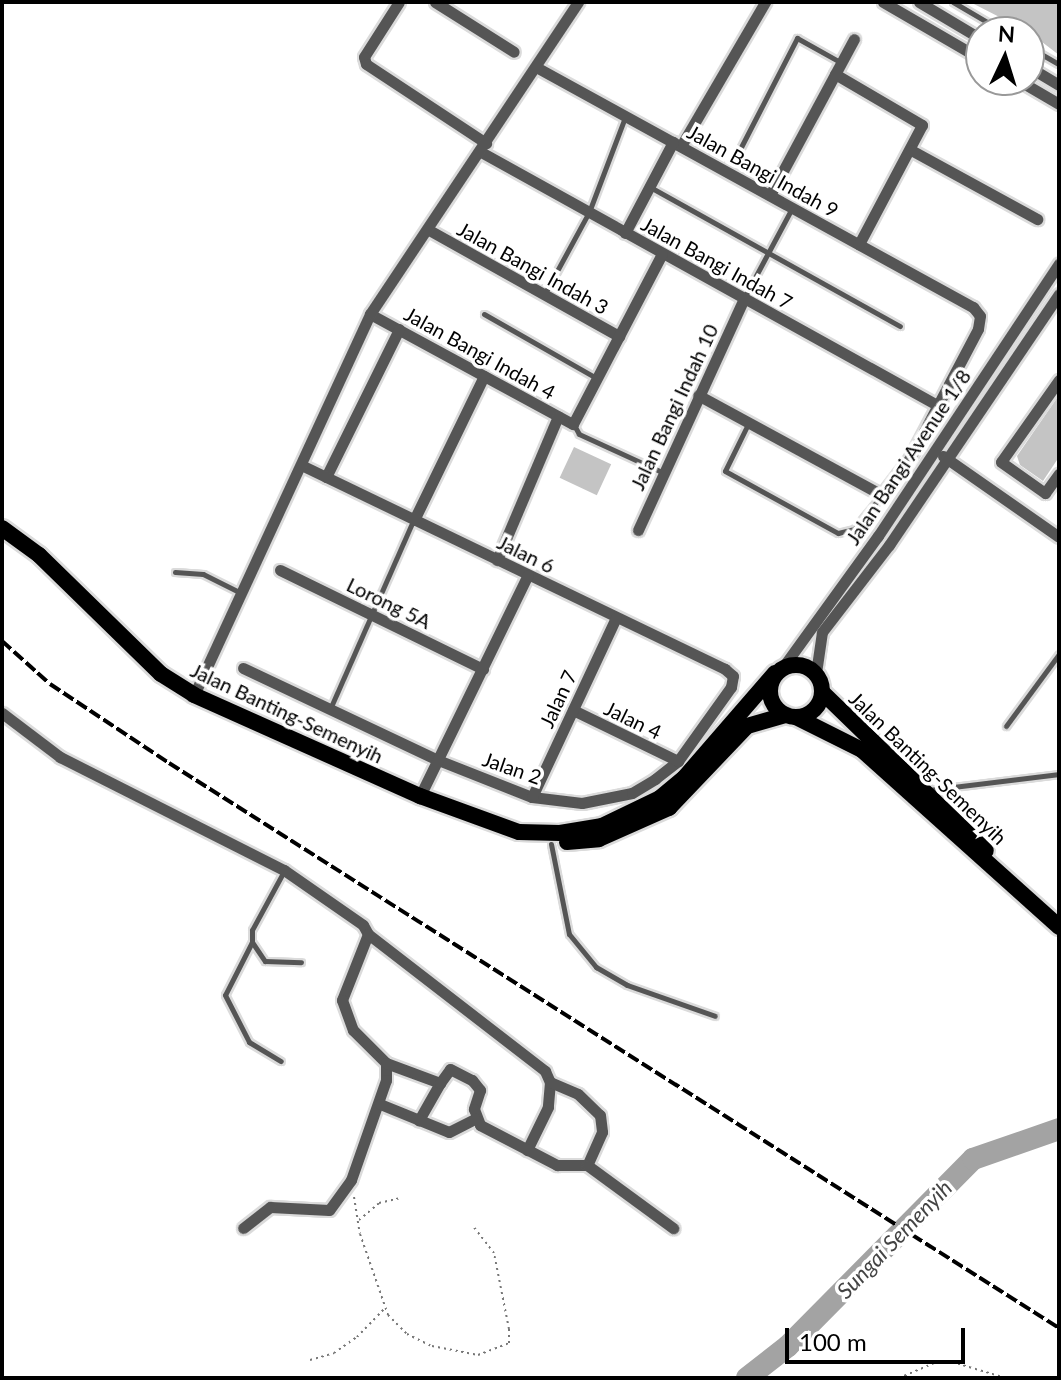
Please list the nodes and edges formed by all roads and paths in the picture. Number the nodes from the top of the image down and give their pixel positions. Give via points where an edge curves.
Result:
1 (399, 2) edge
2 (435, 2) edge
3 (578, 2) edge
4 (765, 2) edge
5 (883, 2) edge
6 (919, 2) edge
7 (953, 2) edge
8 (977, 16) edge
9 (965, 29) edge
10 (854, 39) dead end
11 (965, 50) edge
12 (514, 52) dead end
13 (841, 63) junction
14 (536, 67) junction
15 (835, 74) junction
16 (625, 116) junction
17 (677, 144) junction
18 (483, 148) junction
19 (740, 149) dead end
20 (911, 150) junction
21 (650, 186) junction
22 (770, 195) junction
23 (792, 207) junction
24 (589, 212) junction
25 (1037, 219) dead end
26 (429, 230) junction
27 (625, 233) junction
28 (859, 244) junction
29 (768, 253) junction
30 (662, 254) junction
31 (1059, 264) edge
32 (544, 294) junction
33 (1059, 294) edge
34 (744, 298) junction
35 (370, 314) junction
36 (484, 314) dead end
37 (900, 326) dead end
38 (399, 329) junction
39 (619, 336) junction
40 (484, 376) junction
41 (597, 379) junction
42 (1059, 380) edge
43 (698, 395) junction
44 (937, 405) junction
45 (558, 416) junction
46 (748, 423) junction
47 (573, 424) junction
48 (936, 451) junction
49 (947, 459) junction
50 (303, 466) junction
51 (663, 473) junction
52 (1059, 474) edge
53 (326, 477) junction
54 (882, 495) junction
55 (414, 520) junction
56 (2, 528) edge
57 (638, 530) dead end
58 (1059, 537) edge
59 (497, 560) junction
60 (280, 570) dead end
61 (175, 572) dead end
62 (528, 575) junction
63 (242, 593) junction
64 (372, 615) junction
65 (616, 618) junction
66 (1059, 654) edge
67 (243, 668) dead end
68 (483, 669) junction
69 (779, 670) junction
70 (816, 673) junction
71 (733, 676) joint
72 (822, 692) junction
73 (194, 695) junction
74 (330, 709) junction
75 (573, 710) junction
76 (2, 713) edge
77 (790, 716) junction
78 (1006, 726) dead end
79 (438, 760) junction
80 (678, 761) junction
81 (1059, 774) edge
82 (928, 791) junction
83 (420, 796) junction
84 (532, 797) junction
85 (463, 814) junction
86 (551, 844) junction
87 (284, 870) junction
88 (1002, 875) junction
89 (1059, 927) edge
90 (368, 934) junction
91 (252, 942) junction
92 (301, 962) dead end
93 (715, 1016) dead end
94 (281, 1061) dead end
95 (386, 1063) junction
96 (550, 1082) junction
97 (440, 1083) junction
98 (380, 1104) junction
99 (475, 1119) junction
100 (419, 1120) junction
101 (527, 1150) junction
102 (587, 1165) junction
103 (351, 1180) junction
104 (401, 1198) dead end
105 (358, 1221) junction
106 (473, 1226) dead end
107 (243, 1228) dead end
108 (673, 1228) dead end
109 (385, 1307) junction
110 (310, 1360) dead end
111 (899, 1378) edge
112 (1006, 1378) edge

1 - 18 street, Jalan Bangi Indah 7 via 364,57 366,64
2 - 12 street
3 - 14 street
4 - 17 street
5 - 11 street
6 - 9 street
7 - 8 lane
10 - 13 street
13 - 15 street
13 - 19 lane via 797,38
14 - 16 street, Jalan Bangi Indah 9
14 - 18 street
15 - 20 street via 917,118 921,132
15 - 22 street
16 - 17 street, Jalan Bangi Indah 9
16 - 24 lane
17 - 21 street
17 - 22 street, Jalan Bangi Indah 9
18 - 24 street, Jalan Bangi Indah 7
18 - 26 street
20 - 25 street
20 - 28 street
21 - 27 street
21 - 29 lane
22 - 23 street, Jalan Bangi Indah 9
23 - 28 street, Jalan Bangi Indah 9
23 - 29 lane
24 - 27 street, Jalan Bangi Indah 7
24 - 32 lane
26 - 32 street, Jalan Bangi Indah 3
26 - 35 street
27 - 30 street, Jalan Bangi Indah 7
28 - 44 street, Jalan Bangi Indah 9 via 973,307 980,316
29 - 34 lane
29 - 37 lane
30 - 34 street, Jalan Bangi Indah 7
30 - 39 street
31 - 48 street, Jalan Bangi Avenue 1/8
32 - 39 street, Jalan Bangi Indah 3
33 - 49 street, Jalan Bangi Avenue 1/8
34 - 43 street, Jalan Bangi Indah 10
34 - 44 street, Jalan Bangi Indah 7
35 - 38 street, Jalan Bangi Indah 4
35 - 50 street
36 - 41 lane
38 - 40 street, Jalan Bangi Indah 4
38 - 53 street
39 - 41 street
40 - 45 street, Jalan Bangi Indah 4
40 - 55 street
41 - 47 street
42 - 52 street via 1001,462 1045,493
43 - 46 street
43 - 51 street, Jalan Bangi Indah 10
44 - 54 street via 910,458
45 - 47 street, Jalan Bangi Indah 4
45 - 59 street
46 - 54 street
46 - 54 lane via 725,471 838,533 854,529
47 - 51 lane via 579,434
48 - 49 street
48 - 69 street, Jalan Bangi Avenue 1/8
49 - 58 street
49 - 70 street, Jalan Bangi Avenue 1/8 via 822,632
50 - 53 street, Jalan 6
50 - 63 street
51 - 57 street, Jalan Bangi Indah 10
53 - 55 street, Jalan 6
55 - 59 street, Jalan 6
55 - 64 lane
56 - 73 main road, Jalan Banting-Semenyih via 39,555 161,674
59 - 62 street, Jalan 6
60 - 64 street, Lorong 5A
61 - 63 lane via 203,574
62 - 65 street, Jalan 6
62 - 68 street
63 - 73 street
64 - 68 street, Lorong 5A
64 - 74 lane
65 - 71 street, Jalan 6
65 - 75 street, Jalan 7
66 - 78 lane
67 - 74 street, Jalan 2
68 - 79 street
69 - 70 main road via 800,664
69 - 77 main road via 770,696
69 - 85 main road, Jalan Banting-Semenyih via 684,778 632,814 560,833 519,832
70 - 72 main road
71 - 80 street, Jalan 2 via 731,687
72 - 77 main road via 814,710
72 - 82 main road, Jalan Banting-Semenyih via 844,719
73 - 83 main road, Jalan Banting-Semenyih
74 - 79 street, Jalan 2
75 - 80 street, Jalan 4
75 - 84 street, Jalan 7
76 - 87 street via 60,757
77 - 86 main road, Jalan Banting-Semenyih via 747,726 692,787 639,825 599,839
77 - 88 main road, Jalan Banting-Semenyih via 862,750
79 - 83 street
79 - 84 street, Jalan 2
80 - 84 street, Jalan 2 via 632,793 606,800
81 - 82 lane
82 - 88 main road, Jalan Banting-Semenyih via 999,864
83 - 85 main road, Jalan Banting-Semenyih
85 - 86 main road, Jalan Banting-Semenyih via 509,838
86 - 93 lane via 569,934 596,967 627,985
87 - 90 street via 363,925
87 - 91 lane via 252,930
88 - 89 main road, Jalan Banting-Semenyih
90 - 95 street via 342,1000 353,1030
90 - 96 street via 538,1063
91 - 92 lane via 265,961
91 - 94 lane via 225,995 249,1042
95 - 97 street
95 - 98 street
96 - 101 street via 548,1107
96 - 102 street via 578,1094 600,1115 602,1132
97 - 99 street via 450,1069 472,1080 480,1090
97 - 100 street
98 - 100 street
98 - 103 street
99 - 100 street via 449,1132
99 - 101 street
101 - 102 street via 557,1165
102 - 108 street
103 - 105 path
103 - 107 street via 329,1210 270,1207
104 - 105 path via 379,1203
105 - 109 path
106 - 109 path via 494,1253 502,1279 509,1343 478,1355 432,1346 407,1334
109 - 110 path via 357,1337 334,1353
111 - 112 path via 934,1363 952,1362

